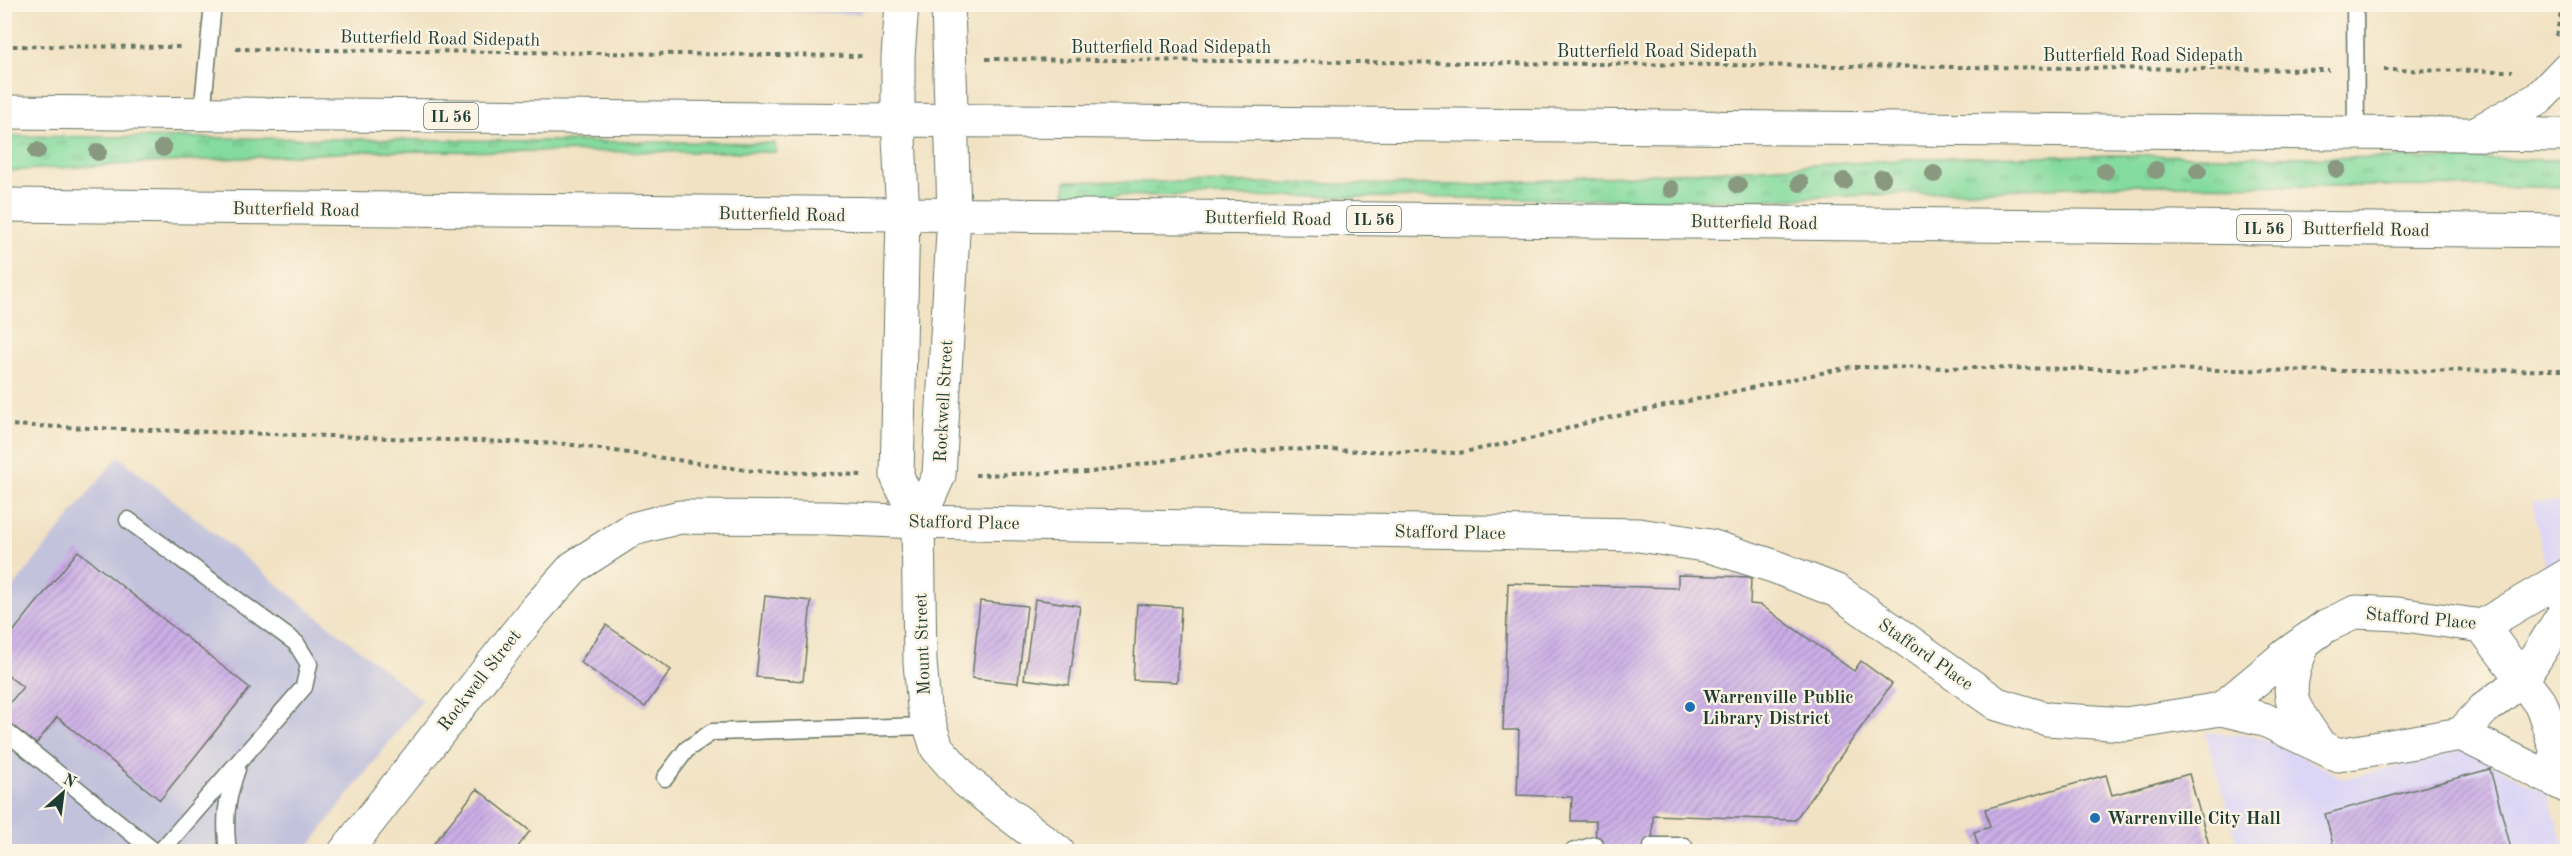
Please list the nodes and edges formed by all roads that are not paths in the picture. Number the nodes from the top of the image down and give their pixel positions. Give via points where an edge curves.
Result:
1 (213, 4) edge
2 (902, 4) edge
3 (948, 4) edge
4 (2355, 4) edge
5 (2564, 56) edge
6 (4, 112) edge
7 (202, 114) junction
8 (898, 119) junction
9 (953, 120) junction
10 (2356, 133) junction
11 (2474, 134) junction
12 (2568, 135) edge
13 (4, 205) edge
14 (903, 215) junction
15 (954, 215) junction
16 (2568, 231) edge
17 (128, 520) dead end
18 (918, 522) junction
19 (633, 529) joint
20 (2568, 575) edge
21 (2568, 607) edge
22 (2482, 626) junction
23 (2305, 641) junction
24 (2522, 680) junction
25 (2221, 709) junction
26 (930, 726) junction
27 (4, 730) edge
28 (2461, 734) junction
29 (2319, 745) junction
30 (240, 760) junction
31 (665, 778) dead end
32 (2568, 787) edge
33 (1595, 845) dead end
34 (1652, 846) dead end
35 (155, 852) edge
36 (160, 852) edge
37 (228, 852) edge
38 (345, 852) edge
39 (1058, 852) edge
40 (1572, 852) edge
41 (1684, 852) edge

1 - 7 lane
2 - 8 main road
3 - 9 main road, Rockwell Street
4 - 10 lane
5 - 11 main road via 2538,99
6 - 7 main road, IL 56
7 - 8 main road, IL 56
8 - 9 main road, IL 56
8 - 14 main road
9 - 10 main road, IL 56
9 - 15 main road, Rockwell Street
10 - 11 main road, IL 56
11 - 12 main road, IL 56
13 - 14 main road, Butterfield Road / IL 56
14 - 15 main road, Butterfield Road / IL 56
14 - 18 main road via 897,476
15 - 16 main road, Butterfield Road / IL 56
15 - 18 main road, Rockwell Street via 939,475
17 - 30 lane via 296,643 309,664 304,687
18 - 19 main road, Stafford Place via 680,517
18 - 25 main road, Stafford Place via 1639,535 1710,546 1837,591 1997,704 2047,719 2126,724
18 - 26 main road, Mount Street via 920,662
19 - 38 main road, Rockwell Street via 574,567 531,615
20 - 22 main road, Stafford Place
21 - 24 main road
22 - 23 main road, Stafford Place via 2356,612
22 - 24 main road
23 - 25 main road, Stafford Place
23 - 29 main road via 2296,662 2293,703
24 - 28 main road via 2484,709
24 - 32 main road via 2542,706
25 - 29 main road, Stafford Place via 2263,719
26 - 31 lane via 712,732 687,749
26 - 39 main road, Mount Street via 937,748 967,782
27 - 35 lane
28 - 29 main road, Stafford Place via 2338,754
28 - 32 main road
30 - 36 lane
30 - 37 lane via 224,820
33 - 40 lane
34 - 41 lane via 1684,846

